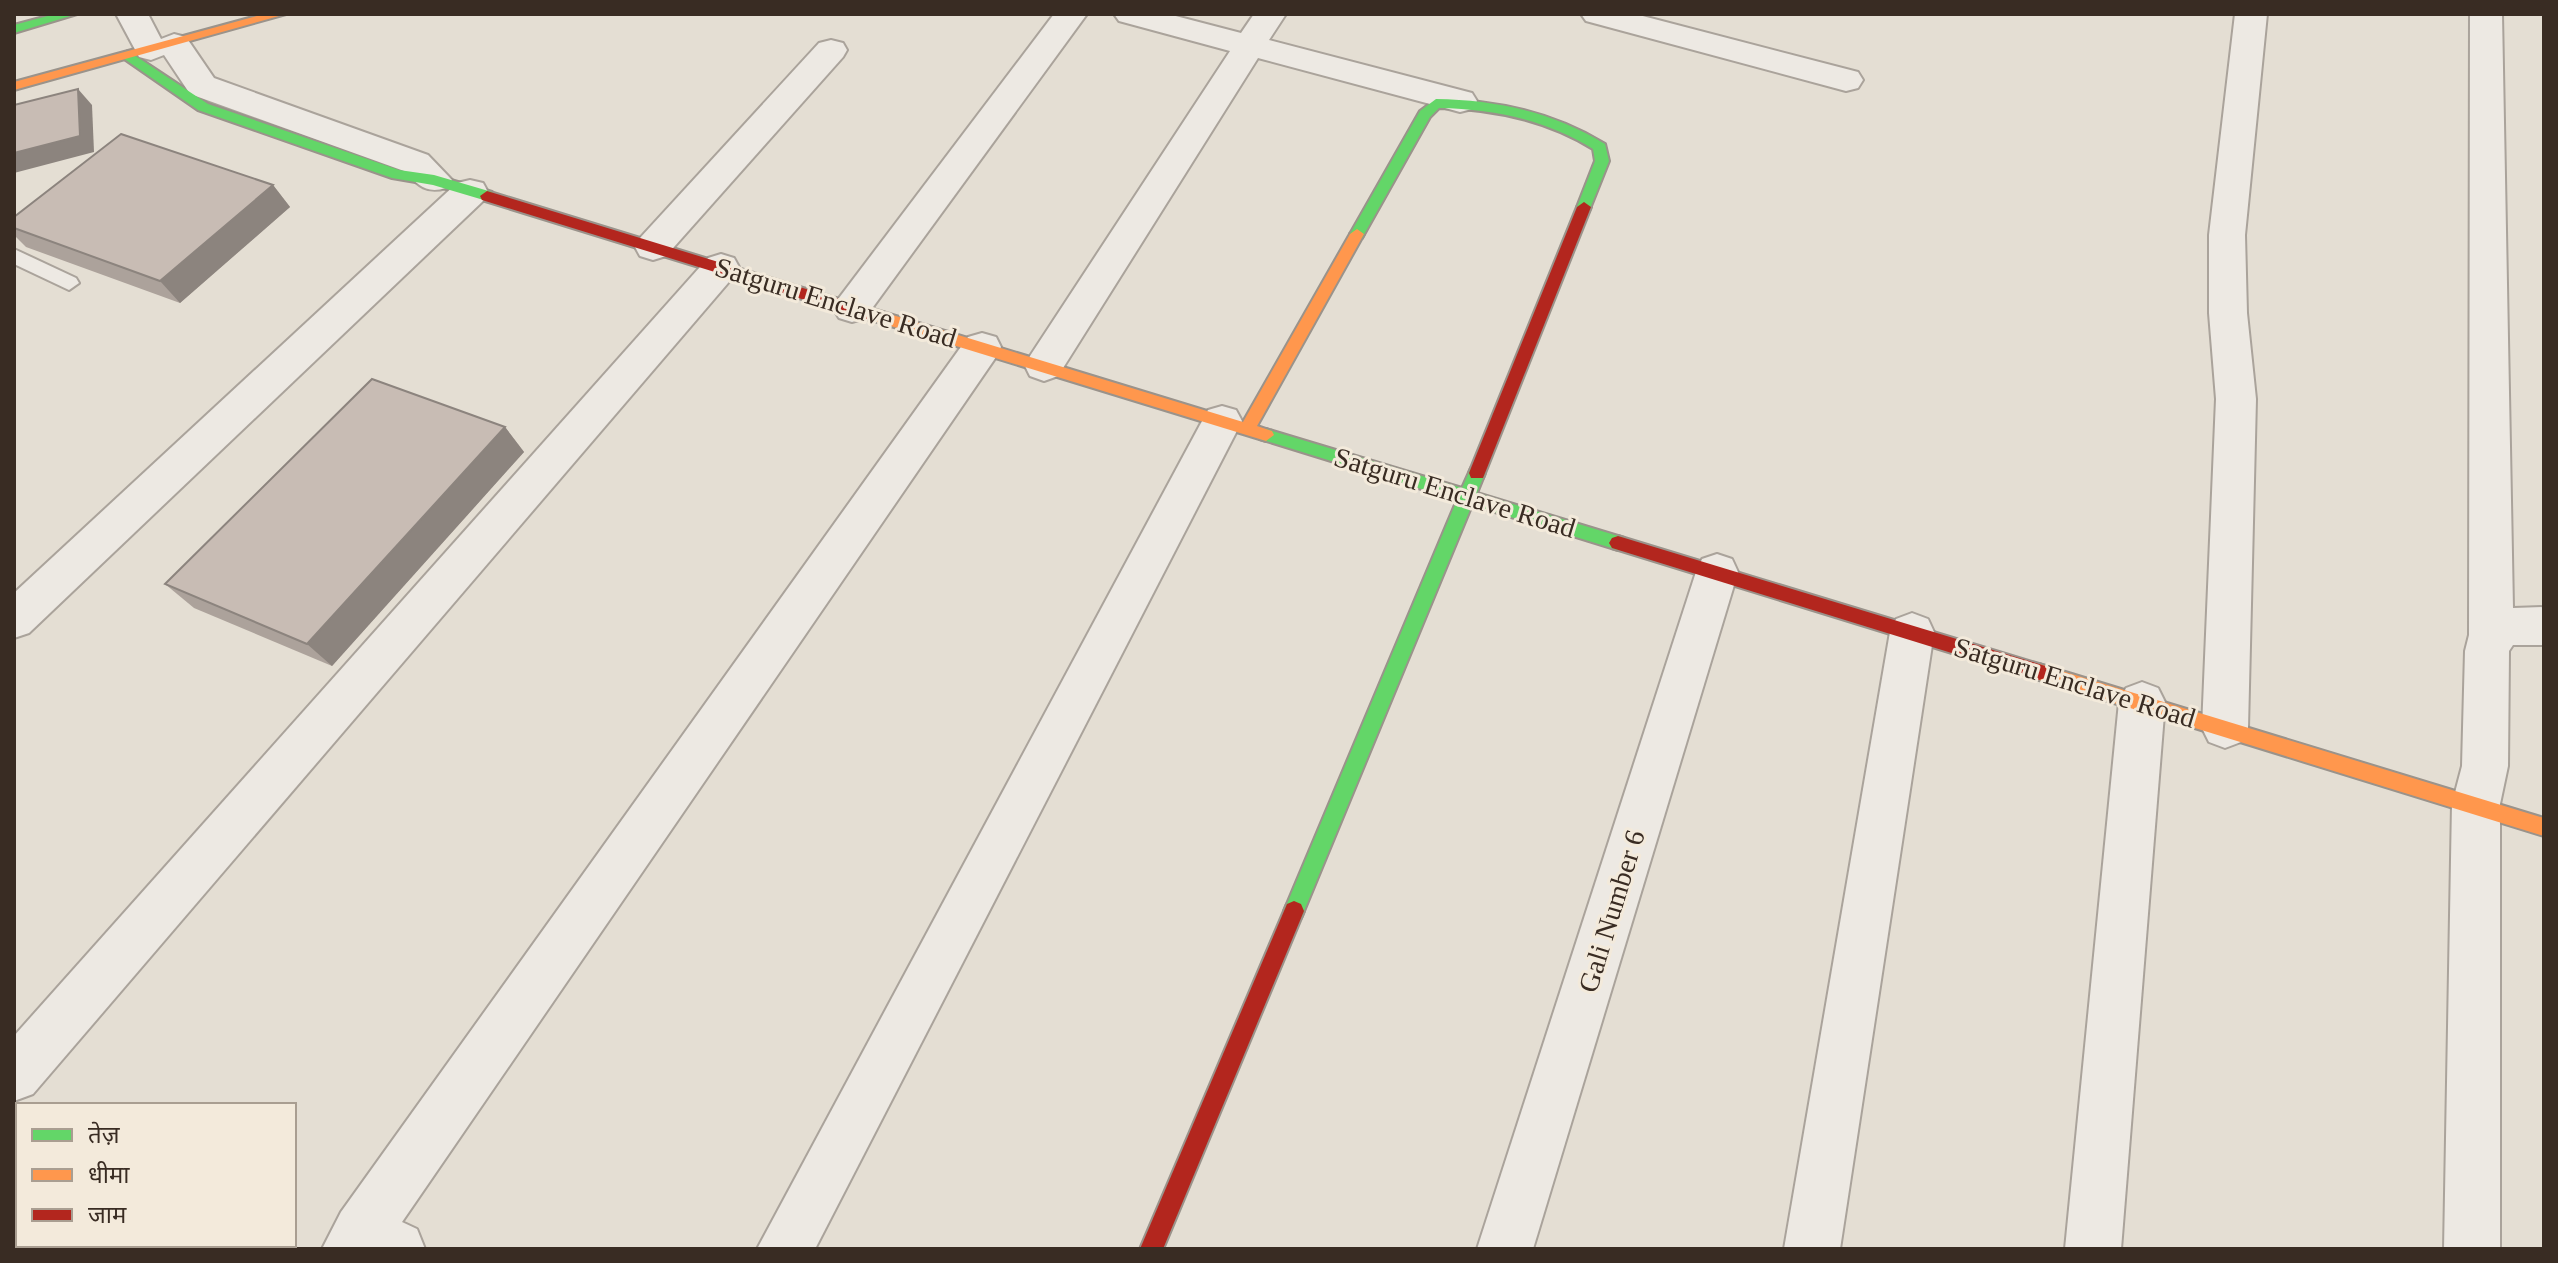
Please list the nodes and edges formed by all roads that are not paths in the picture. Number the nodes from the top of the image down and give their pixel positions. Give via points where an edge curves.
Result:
1 (70, 14) edge
2 (132, 14) edge
3 (279, 14) edge
4 (1071, 14) edge
5 (1130, 14) edge
6 (1270, 14) edge
7 (1597, 14) edge
8 (2251, 14) edge
9 (2486, 14) edge
10 (25, 23) edge
11 (1249, 46) junction
12 (151, 50) junction
13 (831, 50) dead end
14 (1846, 80) dead end
15 (14, 86) edge
16 (1460, 101) junction
17 (452, 186) junction
18 (653, 247) junction
19 (14, 256) edge
20 (721, 267) junction
21 (69, 283) edge
22 (852, 308) junction
23 (982, 347) junction
24 (1044, 366) junction
25 (1235, 425) junction
26 (1469, 497) junction
27 (1717, 572) junction
28 (14, 620) edge
29 (2544, 626) edge
30 (1912, 632) junction
31 (2491, 635) junction
32 (2142, 702) junction
33 (2225, 728) junction
34 (2476, 804) junction
35 (2544, 827) edge
36 (14, 1075) edge
37 (369, 1243) edge
38 (785, 1249) edge
39 (1151, 1249) edge
40 (1505, 1249) edge
41 (1812, 1249) edge
42 (2093, 1249) edge
43 (2472, 1249) edge

1 - 10 street
2 - 12 street
3 - 12 street
4 - 22 street
5 - 11 street
6 - 11 street
7 - 14 street
8 - 33 street via 2227,235 2236,399
9 - 31 street
11 - 16 street
11 - 24 street
12 - 15 street
12 - 17 street, Satguru Enclave Road via 202,86 416,163
12 - 17 street, Satguru Enclave Road via 203,107 397,175
13 - 18 street
16 - 25 street via 1436,103 1425,114
16 - 26 street via 1580,133 1600,147 1602,161
17 - 18 street, Satguru Enclave Road
17 - 28 street
18 - 20 street, Satguru Enclave Road
19 - 21 lane
20 - 22 street, Satguru Enclave Road
20 - 36 street
22 - 23 street, Satguru Enclave Road
23 - 24 street, Satguru Enclave Road
23 - 37 street
24 - 25 street, Satguru Enclave Road
25 - 26 street, Satguru Enclave Road
25 - 38 street
26 - 27 street, Satguru Enclave Road
26 - 39 street
27 - 30 street, Satguru Enclave Road
27 - 40 street, Gali Number 6
29 - 31 street via 2510,627
30 - 32 street, Satguru Enclave Road
30 - 41 street
31 - 34 street via 2485,766
32 - 33 street, Satguru Enclave Road
32 - 42 street
33 - 34 street, Satguru Enclave Road
34 - 35 street, Satguru Enclave Road
34 - 43 street

